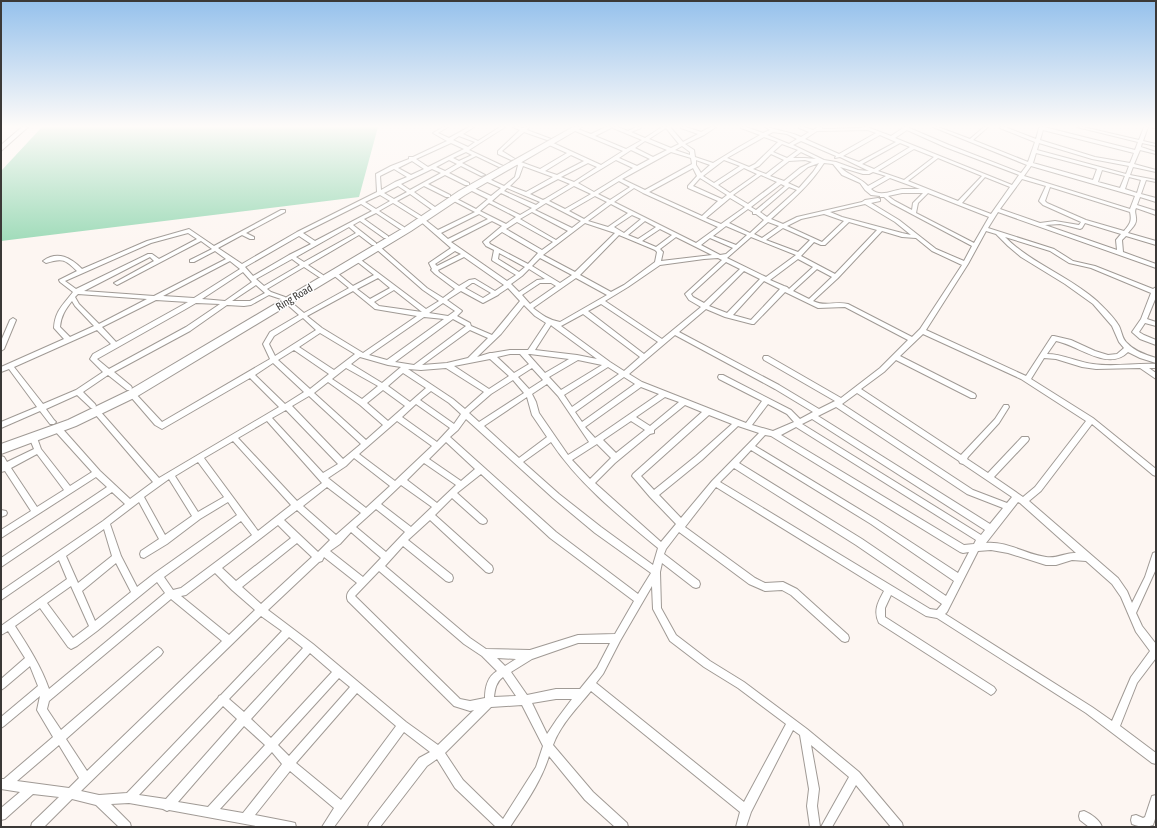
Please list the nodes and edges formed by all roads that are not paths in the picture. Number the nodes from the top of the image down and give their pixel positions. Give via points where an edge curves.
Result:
1 (694, 165) edge
2 (1131, 165) edge
3 (396, 166) edge
4 (426, 166) edge
5 (435, 166) edge
6 (458, 166) edge
7 (463, 166) edge
8 (501, 166) edge
9 (509, 166) edge
10 (517, 166) edge
11 (527, 166) edge
12 (550, 166) edge
13 (578, 166) edge
14 (598, 166) edge
15 (632, 166) edge
16 (641, 166) edge
17 (693, 166) edge
18 (713, 166) edge
19 (742, 166) joint
20 (756, 166) edge
21 (780, 166) edge
22 (807, 166) edge
23 (821, 166) edge
24 (837, 166) edge
25 (843, 166) edge
26 (863, 166) edge
27 (883, 166) edge
28 (923, 166) edge
29 (960, 166) edge
30 (996, 166) edge
31 (1029, 166) edge
32 (1036, 166) edge
33 (1091, 166) edge
34 (1134, 166) edge
35 (393, 167) junction
36 (601, 167) joint
37 (431, 168) junction
38 (637, 168) junction
39 (1100, 168) junction
40 (749, 169) junction
41 (541, 171) junction
42 (874, 171) junction
43 (1156, 171) edge
44 (445, 174) junction
45 (760, 174) junction
46 (700, 176) junction
47 (766, 176) junction
48 (890, 176) junction
49 (984, 176) junction
50 (1022, 176) junction
51 (1128, 176) junction
52 (410, 177) junction
53 (484, 177) junction
54 (557, 177) junction
55 (618, 179) junction
56 (1144, 180) junction
57 (1156, 181) edge
58 (904, 182) junction
59 (1095, 182) junction
60 (397, 183) junction
61 (573, 183) junction
62 (785, 183) junction
63 (425, 185) junction
64 (716, 185) junction
65 (1049, 185) junction
66 (468, 186) junction
67 (634, 187) junction
68 (1014, 187) junction
69 (503, 188) junction
70 (800, 190) junction
71 (1122, 190) junction
72 (868, 191) junction
73 (927, 191) junction
74 (379, 192) junction
75 (645, 192) junction
76 (411, 193) junction
77 (527, 194) junction
78 (594, 194) junction
79 (730, 195) junction
80 (1139, 195) junction
81 (450, 198) junction
82 (883, 198) junction
83 (490, 199) junction
84 (1156, 200) edge
85 (361, 201) junction
86 (544, 201) junction
87 (722, 201) junction
88 (395, 202) junction
89 (610, 202) junction
90 (865, 202) junction
91 (959, 203) junction
92 (874, 206) junction
93 (748, 207) junction
94 (433, 208) junction
95 (533, 209) junction
96 (1133, 209) junction
97 (997, 210) junction
98 (283, 211) dead end
99 (376, 211) junction
100 (566, 211) junction
101 (478, 212) junction
102 (632, 212) junction
103 (824, 212) junction
104 (914, 212) junction
105 (755, 213) junction
106 (1156, 214) edge
107 (992, 216) junction
108 (518, 218) junction
109 (702, 218) junction
110 (360, 219) junction
111 (421, 219) junction
112 (492, 219) junction
113 (645, 219) junction
114 (767, 219) junction
115 (584, 220) junction
116 (848, 220) junction
117 (1084, 221) junction
118 (349, 225) junction
119 (724, 225) junction
120 (660, 226) junction
121 (1040, 226) junction
122 (504, 227) junction
123 (781, 227) junction
124 (402, 228) junction
125 (986, 228) junction
126 (881, 229) junction
127 (571, 230) junction
128 (613, 230) junction
129 (438, 232) junction
130 (998, 232) junction
131 (242, 233) junction
132 (300, 233) junction
133 (359, 233) junction
134 (1124, 233) junction
135 (622, 234) junction
136 (676, 234) junction
137 (748, 235) junction
138 (709, 236) junction
139 (386, 237) junction
140 (252, 238) dead end
141 (917, 238) junction
142 (201, 239) junction
143 (762, 240) junction
144 (813, 240) junction
145 (638, 241) junction
146 (447, 242) junction
147 (556, 242) junction
148 (314, 243) junction
149 (1156, 243) edge
150 (697, 245) junction
151 (376, 246) junction
152 (976, 246) junction
153 (736, 247) junction
154 (215, 248) junction
155 (455, 248) junction
156 (657, 248) junction
157 (497, 250) junction
158 (1120, 253) junction
159 (540, 254) junction
160 (464, 255) junction
161 (798, 255) junction
162 (291, 256) junction
163 (723, 257) junction
164 (230, 259) junction
165 (357, 259) junction
166 (46, 261) dead end
167 (158, 261) junction
168 (192, 261) dead end
169 (658, 263) junction
170 (965, 264) junction
171 (304, 265) junction
172 (528, 266) junction
173 (1156, 266) edge
174 (816, 267) junction
175 (243, 268) junction
176 (744, 268) junction
177 (434, 270) junction
178 (80, 271) junction
179 (538, 272) junction
180 (334, 273) junction
181 (378, 275) junction
182 (520, 275) junction
183 (576, 275) junction
184 (321, 276) junction
185 (835, 277) junction
186 (765, 279) junction
187 (254, 280) junction
188 (539, 281) junction
189 (552, 281) junction
190 (117, 283) dead end
191 (507, 285) junction
192 (560, 286) junction
193 (352, 288) junction
194 (394, 288) junction
195 (460, 289) junction
196 (787, 290) junction
197 (267, 291) junction
198 (1156, 291) edge
199 (496, 294) junction
200 (74, 295) junction
201 (518, 295) junction
202 (612, 295) junction
203 (156, 298) junction
204 (194, 299) junction
205 (285, 299) junction
206 (442, 301) junction
207 (524, 301) junction
208 (601, 301) junction
209 (810, 301) junction
210 (227, 302) junction
211 (369, 302) junction
212 (1154, 305) edge
213 (530, 307) junction
214 (704, 307) junction
215 (584, 311) junction
216 (424, 313) junction
217 (304, 315) junction
218 (728, 315) junction
219 (452, 317) junction
220 (13, 320) dead end
221 (1144, 320) junction
222 (552, 323) junction
223 (1156, 324) edge
224 (98, 327) junction
225 (469, 327) junction
226 (320, 330) junction
227 (922, 331) junction
228 (674, 332) junction
229 (493, 338) junction
230 (69, 340) junction
231 (913, 340) junction
232 (661, 341) junction
233 (1156, 343) edge
234 (115, 344) junction
235 (294, 347) junction
236 (1128, 348) junction
237 (1, 349) edge
238 (522, 352) junction
239 (530, 352) junction
240 (362, 355) junction
241 (490, 355) junction
242 (1042, 356) junction
243 (577, 357) junction
244 (644, 357) junction
245 (896, 357) junction
246 (766, 358) dead end
247 (274, 360) junction
248 (469, 360) junction
249 (1156, 361) edge
250 (388, 363) junction
251 (533, 364) junction
252 (608, 364) junction
253 (347, 365) junction
254 (447, 365) junction
255 (10, 366) junction
256 (1142, 366) junction
257 (1156, 366) edge
258 (408, 368) junction
259 (1, 370) edge
260 (109, 372) junction
261 (250, 374) junction
262 (334, 374) junction
263 (624, 374) junction
264 (513, 377) junction
265 (721, 377) dead end
266 (1156, 377) edge
267 (546, 378) junction
268 (328, 379) junction
269 (1027, 379) junction
270 (640, 384) junction
271 (383, 386) junction
272 (430, 388) junction
273 (856, 389) junction
274 (131, 391) junction
275 (78, 392) junction
276 (310, 392) junction
277 (489, 392) junction
278 (528, 393) junction
279 (560, 394) junction
280 (664, 394) junction
281 (974, 396) dead end
282 (767, 400) junction
283 (684, 402) junction
284 (839, 402) junction
285 (362, 403) junction
286 (413, 403) junction
287 (286, 406) junction
288 (41, 407) junction
289 (1006, 407) dead end
290 (95, 409) junction
291 (571, 411) junction
292 (708, 411) junction
293 (465, 413) junction
294 (816, 414) junction
295 (268, 417) junction
296 (631, 417) junction
297 (397, 418) junction
298 (1091, 420) junction
299 (737, 423) junction
300 (798, 423) junction
301 (1, 424) edge
302 (54, 425) junction
303 (388, 425) junction
304 (479, 426) junction
305 (581, 426) junction
306 (748, 426) junction
307 (455, 428) junction
308 (651, 431) junction
309 (764, 432) junction
310 (773, 434) junction
311 (34, 437) junction
312 (233, 437) junction
313 (446, 437) junction
314 (552, 438) junction
315 (1025, 438) dead end
316 (1, 441) edge
317 (596, 441) junction
318 (365, 444) junction
319 (437, 446) junction
320 (750, 446) junction
321 (1, 449) edge
322 (38, 450) junction
323 (354, 454) junction
324 (199, 457) junction
325 (877, 457) junction
326 (424, 458) junction
327 (616, 458) junction
328 (1, 459) edge
329 (567, 459) junction
330 (963, 460) junction
331 (518, 462) junction
332 (343, 464) junction
333 (734, 464) junction
334 (3, 468) edge
335 (868, 469) junction
336 (480, 470) junction
337 (1156, 473) edge
338 (97, 474) junction
339 (170, 475) junction
340 (990, 477) junction
341 (324, 481) junction
342 (158, 482) junction
343 (398, 483) junction
344 (590, 483) junction
345 (715, 483) junction
346 (461, 485) junction
347 (112, 488) junction
348 (69, 490) junction
349 (453, 494) junction
350 (654, 495) junction
351 (140, 497) junction
352 (228, 498) junction
353 (1020, 499) junction
354 (130, 504) junction
355 (376, 504) junction
356 (297, 506) junction
357 (437, 507) junction
358 (1008, 507) junction
359 (36, 512) junction
360 (367, 513) junction
361 (430, 515) junction
362 (242, 516) junction
363 (197, 517) junction
364 (278, 520) junction
365 (482, 521) dead end
366 (106, 523) junction
367 (680, 525) junction
368 (351, 528) junction
369 (990, 529) junction
370 (411, 532) junction
371 (1, 534) edge
372 (257, 536) junction
373 (297, 538) junction
374 (983, 540) junction
375 (164, 541) junction
376 (337, 541) junction
377 (403, 541) junction
378 (662, 547) junction
379 (976, 547) junction
380 (144, 554) dead end
381 (60, 555) junction
382 (322, 555) junction
383 (660, 556) junction
384 (1156, 556) edge
385 (1086, 557) junction
386 (117, 558) junction
387 (387, 558) junction
388 (1, 563) edge
389 (379, 566) junction
390 (216, 568) junction
391 (489, 569) dead end
392 (656, 572) junction
393 (158, 576) junction
394 (449, 578) dead end
395 (959, 579) junction
396 (71, 581) junction
397 (363, 582) junction
398 (696, 584) dead end
399 (235, 587) junction
400 (890, 589) junction
401 (76, 590) junction
402 (136, 594) junction
403 (171, 594) junction
404 (1, 596) edge
405 (639, 600) junction
406 (41, 602) junction
407 (947, 602) junction
408 (261, 610) junction
409 (938, 614) junction
410 (1132, 614) junction
411 (5, 628) edge
412 (94, 628) junction
413 (288, 631) junction
414 (617, 638) junction
415 (845, 638) dead end
416 (229, 642) junction
417 (310, 647) junction
418 (158, 652) dead end
419 (1156, 652) edge
420 (485, 653) junction
421 (530, 655) junction
422 (31, 659) junction
423 (339, 671) junction
424 (505, 672) junction
425 (590, 684) junction
426 (1, 685) edge
427 (357, 686) junction
428 (990, 690) dead end
429 (44, 693) junction
430 (582, 694) junction
431 (222, 699) junction
432 (525, 700) junction
433 (489, 702) junction
434 (243, 720) junction
435 (792, 722) junction
436 (1, 723) edge
437 (403, 725) junction
438 (1114, 728) junction
439 (804, 732) junction
440 (58, 737) junction
441 (272, 745) junction
442 (548, 747) junction
443 (439, 752) junction
444 (1156, 759) edge
445 (289, 764) junction
446 (855, 776) junction
447 (86, 779) junction
448 (3, 784) edge
449 (31, 789) junction
450 (71, 794) junction
451 (129, 798) junction
452 (99, 800) junction
453 (1156, 800) edge
454 (167, 806) junction
455 (342, 808) junction
456 (746, 810) junction
457 (210, 812) junction
458 (1, 815) edge
459 (1084, 816) dead end
460 (246, 818) junction
461 (1136, 820) dead end
462 (39, 826) edge
463 (126, 827) edge
464 (291, 827) edge
465 (328, 827) edge
466 (373, 827) edge
467 (504, 827) edge
468 (623, 827) edge
469 (742, 827) edge
470 (815, 827) edge
471 (826, 827) edge
472 (898, 827) edge
473 (1097, 827) edge

1 - 46 street
2 - 51 street
3 - 35 street
4 - 37 street
5 - 37 street
6 - 44 street
7 - 53 street
8 - 53 main road, Ring Road
9 - 53 main road, Ring Road
10 - 69 street via 517,177
11 - 41 street
12 - 41 street
13 - 54 street
14 - 36 street
15 - 38 street
16 - 38 street
17 - 75 street
18 - 46 street
19 - 40 street
19 - 64 street
20 - 40 street
21 - 47 street
22 - 62 street
23 - 70 street
24 - 72 street via 844,174 862,182
25 - 42 street via 865,173
26 - 42 street
27 - 42 street
28 - 58 street
29 - 49 street
30 - 50 street
31 - 50 street
32 - 59 street
33 - 39 street
34 - 43 street
35 - 52 street
35 - 74 street via 378,174
36 - 61 street
37 - 44 street
37 - 52 street
38 - 55 street
39 - 51 street
39 - 59 street
40 - 45 street
41 - 54 street
42 - 48 street
44 - 63 street
44 - 66 street
45 - 47 street
45 - 79 street
46 - 64 street
46 - 87 street via 691,188
47 - 62 street
48 - 58 street
48 - 72 street
49 - 68 street
49 - 91 street
50 - 65 street
50 - 68 street
51 - 56 street
51 - 71 street
52 - 60 street
53 - 66 main road, Ring Road
53 - 69 street
54 - 61 street
54 - 77 street
55 - 67 street
55 - 78 street
56 - 57 street
56 - 80 street
58 - 73 street
59 - 71 street
60 - 74 street
60 - 76 street
61 - 78 street
61 - 86 street
62 - 70 street
62 - 93 street
62 - 105 street
63 - 76 street
63 - 81 street
64 - 79 street
65 - 96 street
65 - 117 street via 1042,201
66 - 81 main road, Ring Road
66 - 83 street
67 - 75 street
67 - 89 street
68 - 97 street
69 - 77 street
69 - 83 street
69 - 95 street
70 - 114 street
71 - 80 street
72 - 82 street
73 - 82 street via 910,190
73 - 91 street
73 - 104 street via 916,203
74 - 85 street
74 - 88 street
75 - 109 street
76 - 88 street
76 - 94 street
77 - 86 street
78 - 89 street
78 - 100 street
79 - 87 street
79 - 93 street
80 - 84 street
80 - 96 street
81 - 94 main road, Ring Road
81 - 101 street
81 - 111 main road, Ring Road
82 - 90 street
82 - 92 street
82 - 104 street
83 - 101 street
83 - 108 street
85 - 99 street
85 - 132 street
86 - 95 street
86 - 100 street
87 - 109 street
88 - 99 street
88 - 111 street
89 - 102 street
89 - 115 street
90 - 92 street
90 - 103 street
91 - 107 street
92 - 141 street
93 - 105 street
93 - 119 street
94 - 111 main road, Ring Road
95 - 108 street
95 - 127 street
96 - 106 street
96 - 134 street via 1133,222
97 - 107 street
97 - 121 street
98 - 131 street
99 - 110 street
99 - 124 street
100 - 115 street
101 - 112 street
101 - 129 street
102 - 113 street
102 - 128 street via 611,227
103 - 116 street
103 - 123 street via 799,218
104 - 152 street
105 - 114 street
107 - 125 street
108 - 122 street
108 - 147 street
109 - 119 street
110 - 118 street
110 - 139 street
111 - 124 main road, Ring Road
111 - 129 street
111 - 151 main road, Ring Road
112 - 122 street
112 - 146 street
113 - 120 street
113 - 135 street
114 - 123 street
114 - 137 street
115 - 127 street
115 - 128 street
116 - 126 street
116 - 144 street via 826,243
117 - 121 street via 1080,227 1059,222
117 - 134 street
118 - 133 street
118 - 148 street
119 - 137 street
119 - 138 street
120 - 136 street
120 - 145 street
121 - 158 street
122 - 157 street via 486,242
122 - 159 street
123 - 143 street
123 - 144 street
124 - 139 main road, Ring Road
125 - 130 street
125 - 152 street
126 - 141 street
126 - 185 street
127 - 147 street
128 - 135 street
129 - 146 street
130 - 198 street via 1052,250 1071,262 1093,267
130 - 236 street via 1014,250 1061,278 1097,304 1117,328 1121,341
131 - 140 street
131 - 154 street
132 - 148 street
132 - 175 street
133 - 151 street
133 - 171 street
134 - 149 street
134 - 158 street via 1119,240
135 - 145 street
135 - 183 street
136 - 150 street
136 - 156 street
137 - 143 street
137 - 153 street
138 - 150 street
138 - 153 street
139 - 151 main road, Ring Road
141 - 170 street via 934,250
142 - 154 street
142 - 167 street
142 - 178 street via 187,231 149,242
143 - 161 street
144 - 161 street
145 - 156 street
146 - 155 street
147 - 159 street
148 - 162 street
150 - 163 street
151 - 165 main road, Ring Road
151 - 184 main road, Ring Road
151 - 206 street
152 - 170 street
153 - 163 street
154 - 164 street
154 - 168 street
155 - 160 street
155 - 177 street via 433,261
156 - 169 street via 660,252
157 - 172 street
157 - 182 street via 495,260
158 - 173 street
159 - 172 street
159 - 183 street
160 - 177 street
160 - 191 street
161 - 174 street
161 - 186 street
162 - 171 street
162 - 187 street
163 - 169 street
163 - 176 street
163 - 214 street via 688,294
164 - 175 street
164 - 203 street
165 - 180 main road, Ring Road
165 - 181 street
166 - 178 street via 52,258 69,259
167 - 190 street
167 - 200 street via 150,255
169 - 202 street
170 - 227 street
171 - 184 street
171 - 197 street
172 - 179 street
172 - 182 street
174 - 185 street
174 - 196 street
175 - 187 street
175 - 204 street
176 - 186 street
176 - 214 street
177 - 195 street via 447,282
178 - 200 street via 62,280
179 - 188 street
179 - 189 street
180 - 193 street
180 - 205 main road, Ring Road
181 - 193 street
181 - 194 street
182 - 191 street
183 - 192 street
183 - 202 street
184 - 205 main road, Ring Road
185 - 209 street
186 - 196 street
186 - 218 street
187 - 197 street
187 - 210 street
188 - 189 street
188 - 201 street
189 - 192 street
191 - 199 street
191 - 201 street
192 - 213 street
193 - 211 street
193 - 217 street
194 - 211 street
194 - 216 street
195 - 199 street via 483,301
195 - 199 street via 474,280
195 - 206 street
196 - 209 street
196 - 218 street via 754,321 749,322
197 - 205 street
197 - 210 street via 247,304
198 - 212 street
200 - 203 street via 138,295
200 - 224 street via 76,305
200 - 230 street via 59,311 57,318 57,328
201 - 207 street
202 - 208 street
203 - 204 street
203 - 224 street
204 - 210 street
204 - 234 street
205 - 217 street
205 - 274 main road, Ring Road
206 - 216 street
206 - 219 street via 458,309
207 - 213 street
207 - 229 street
208 - 215 street
208 - 232 street
209 - 231 street via 818,306 837,303 846,305
210 - 260 street via 188,329
211 - 216 street via 382,310
212 - 221 street
213 - 222 street
214 - 218 street
214 - 228 street
215 - 222 street via 561,324
215 - 244 street
216 - 219 street
216 - 240 street
217 - 226 street
217 - 247 street via 268,339 266,344
219 - 225 street via 468,324
219 - 250 street
220 - 237 street
221 - 223 street
221 - 233 street via 1136,332
222 - 239 street
222 - 252 street
224 - 230 street
224 - 234 street
225 - 229 street
225 - 258 street
226 - 235 street
226 - 240 street
227 - 231 street
227 - 269 street
228 - 232 street
228 - 294 street via 777,387
229 - 248 street
230 - 255 street
231 - 245 street
232 - 244 street
234 - 260 street via 93,358
235 - 247 street
235 - 262 street
236 - 242 street via 1115,358 1054,338
236 - 249 street
238 - 239 street
238 - 241 street
238 - 251 street
239 - 243 street
240 - 250 street
240 - 253 street
241 - 248 street
241 - 264 street
242 - 256 street via 1054,356 1097,367
242 - 269 street
243 - 252 street
243 - 267 street
244 - 263 street
245 - 273 street
245 - 281 street
246 - 284 street
247 - 261 street
247 - 276 street
248 - 254 street
250 - 258 street
251 - 264 street
251 - 267 street
252 - 263 street
252 - 279 street
253 - 262 street
253 - 271 street
254 - 258 street
254 - 277 street
255 - 259 street
255 - 288 street
256 - 257 street
256 - 266 street
258 - 271 street
258 - 272 street
260 - 274 street
260 - 275 street
261 - 274 street via 162,426
261 - 287 street
262 - 268 street
263 - 270 street
263 - 291 street
264 - 277 street
264 - 278 street
265 - 282 street
267 - 278 street
267 - 279 street
268 - 276 street
268 - 285 street
269 - 298 street
270 - 280 street
270 - 305 street
271 - 285 street
271 - 286 street
272 - 286 street
272 - 293 street
273 - 284 street
273 - 330 street
274 - 290 main road, Ring Road
275 - 288 street
275 - 290 street
276 - 287 street
276 - 318 street
277 - 293 street
278 - 304 street
278 - 314 street via 536,415
279 - 291 street
280 - 283 street
280 - 296 street
282 - 300 street via 789,412
282 - 306 street
283 - 292 street
283 - 308 street
284 - 294 street
284 - 358 street via 970,492
285 - 303 street
286 - 297 street
286 - 307 street
287 - 295 street
287 - 332 street
288 - 301 street
288 - 302 street
289 - 330 street
290 - 302 main road, Ring Road
290 - 342 street
291 - 305 street
292 - 299 street
292 - 350 street via 636,476
293 - 304 street
293 - 307 street
294 - 300 street
294 - 325 street
295 - 312 street
295 - 341 street
296 - 308 street
296 - 317 street
297 - 303 street
297 - 319 street
298 - 337 street
298 - 353 street via 1038,489
299 - 306 street
299 - 350 street
300 - 310 street
300 - 335 street
302 - 311 main road, Ring Road
302 - 316 main road, Ring Road
302 - 338 street
303 - 318 street
304 - 331 street
305 - 317 street
306 - 309 street
307 - 313 street
308 - 327 street
309 - 310 street
309 - 320 street
310 - 379 street via 954,545 962,549
311 - 321 main road, Ring Road
311 - 322 street
312 - 324 street
312 - 356 street
313 - 319 street
313 - 336 street
314 - 329 street
314 - 331 street
315 - 340 street
317 - 327 street
317 - 329 street
318 - 323 street
319 - 326 street
320 - 333 street
320 - 395 street via 874,522
322 - 334 street
322 - 348 street
323 - 332 street
323 - 343 street
324 - 339 street
324 - 352 street
325 - 335 street
325 - 369 street
326 - 343 street
326 - 346 street
327 - 344 street
328 - 334 street
329 - 344 street
330 - 340 street
331 - 392 street via 598,530
332 - 341 street
333 - 345 street
333 - 407 street via 853,538
334 - 359 street
335 - 374 street
336 - 346 street
336 - 405 street via 553,535
338 - 347 street
338 - 348 street
339 - 342 street
339 - 363 street
340 - 353 street
341 - 356 street
341 - 360 street
342 - 351 street
343 - 355 street
343 - 357 street
344 - 378 street via 609,503
345 - 367 street
345 - 400 street
346 - 349 street
347 - 354 street
347 - 388 street
348 - 359 street
349 - 357 street
349 - 365 street
350 - 367 street
351 - 354 street
351 - 375 street
352 - 362 street
352 - 363 street
353 - 358 street
353 - 385 street
354 - 366 street
355 - 360 street
355 - 370 street
356 - 364 street
356 - 376 street
357 - 361 street
358 - 369 street
359 - 371 street
360 - 368 street
361 - 370 street
361 - 391 street
362 - 372 street
362 - 393 street
363 - 375 street
364 - 372 street
364 - 373 street
366 - 381 street
366 - 386 street
367 - 378 street
367 - 415 street via 752,581 765,587 783,586 794,592
368 - 376 street
368 - 387 street
369 - 374 street
370 - 377 street
372 - 390 street
373 - 382 street
373 - 399 street
374 - 379 street
375 - 380 street
376 - 382 street
377 - 387 street
377 - 394 street
378 - 383 street
379 - 385 street via 1008,549 1046,561 1072,556
379 - 395 street
381 - 396 street
381 - 404 street
382 - 397 street
382 - 408 street
383 - 392 street
383 - 398 street
384 - 410 street
385 - 410 street via 1115,581 1124,594
386 - 401 street
386 - 402 street
387 - 389 street
389 - 397 street
389 - 420 street via 467,641
390 - 399 street
390 - 403 street via 183,592
392 - 405 street
392 - 435 street via 656,609 673,638
393 - 402 street
393 - 403 street
395 - 407 street
396 - 401 street
396 - 406 street
397 - 433 street via 351,594 351,598 457,703 470,706
399 - 408 street
400 - 409 street via 929,613
400 - 428 street via 879,611 882,620
401 - 412 street
402 - 412 street
403 - 416 street
403 - 429 street
405 - 414 street
406 - 411 street
406 - 412 street via 71,644
407 - 409 street
408 - 413 street
408 - 416 street
409 - 438 street
410 - 419 street via 1139,629
411 - 422 street
413 - 417 street
413 - 431 street
414 - 421 street via 578,639
414 - 425 street via 600,671
416 - 447 street
417 - 423 street
417 - 434 street
418 - 440 street
419 - 438 street via 1134,680
420 - 421 street
420 - 424 street
421 - 424 street
422 - 426 street
422 - 429 street
423 - 427 street
423 - 441 street
424 - 432 street
424 - 433 street via 497,676 490,687
425 - 430 street
425 - 456 street
427 - 437 street
427 - 445 street
429 - 436 street
429 - 440 street via 42,710
430 - 432 street via 556,694
430 - 442 street via 560,722
431 - 434 street
431 - 451 street
432 - 433 street
432 - 442 street
433 - 443 street
434 - 441 street
434 - 454 street
435 - 439 street
435 - 456 street
437 - 443 street
437 - 455 street
438 - 444 street
439 - 446 street
439 - 470 street via 814,790 812,806
440 - 447 street
440 - 448 street
441 - 445 street
441 - 457 street
442 - 467 street via 533,782
442 - 468 street via 589,796
443 - 466 street via 423,762
443 - 467 street via 459,784
445 - 455 street
445 - 460 street
446 - 471 street
446 - 472 street
447 - 450 street
448 - 449 street
449 - 450 street
449 - 458 street
450 - 452 street
450 - 462 street
451 - 452 street
451 - 454 street
452 - 463 street
453 - 461 street via 1149,821 1143,823
454 - 457 street
455 - 465 street
456 - 469 street
457 - 460 street
459 - 473 street
460 - 464 street

